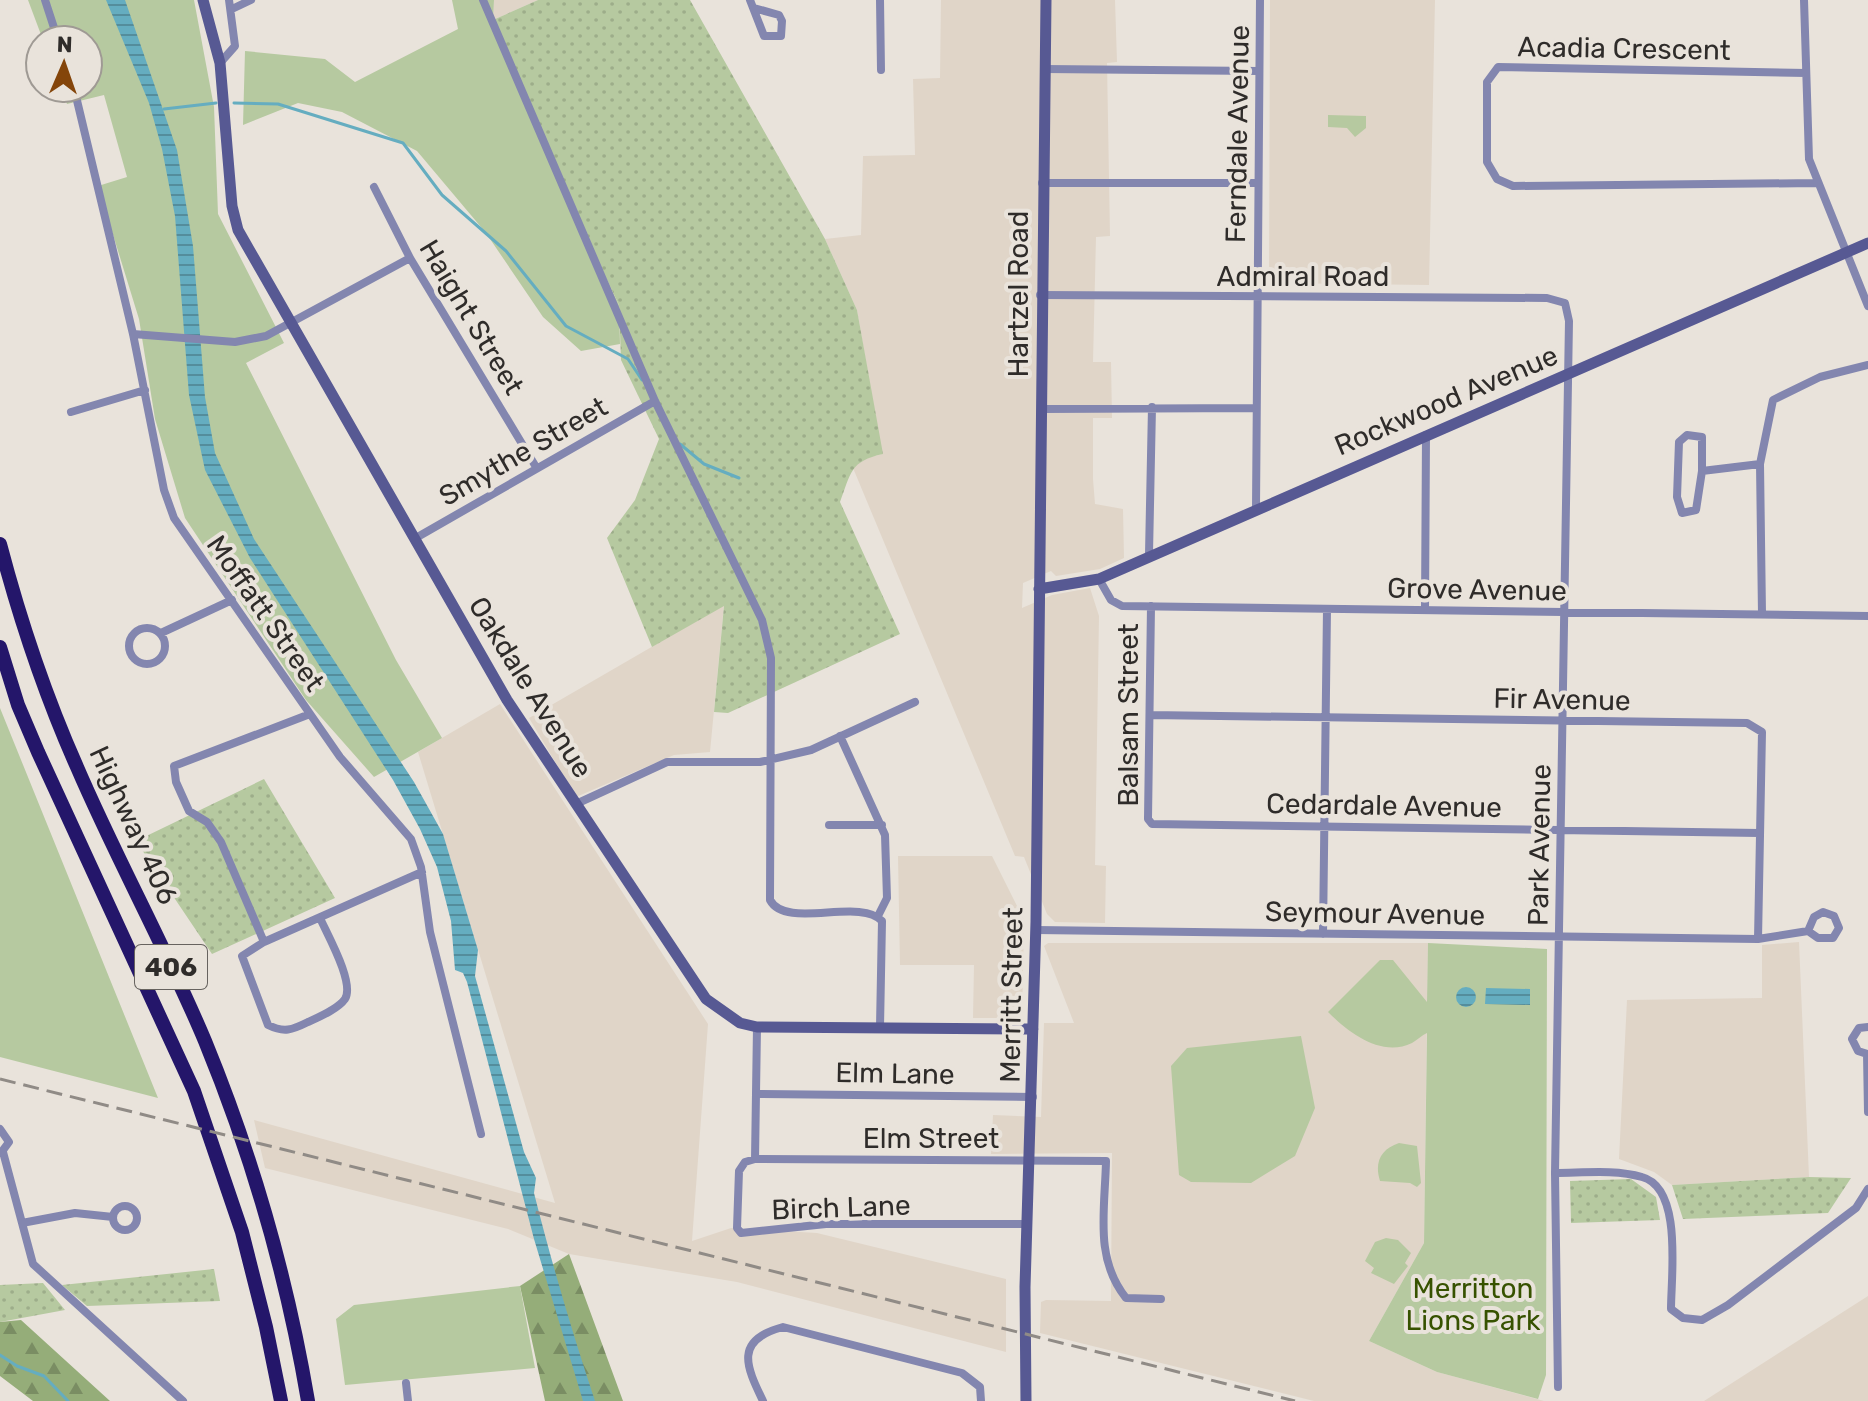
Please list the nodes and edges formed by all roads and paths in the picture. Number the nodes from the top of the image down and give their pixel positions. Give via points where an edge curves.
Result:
1 (45, 0) edge
2 (203, 0) edge
3 (251, 0) edge
4 (483, 0) edge
5 (880, 0) edge
6 (1046, 0) edge
7 (1260, 0) edge
8 (1804, 0) edge
9 (230, 4) edge
10 (53, 24) edge
11 (220, 63) junction
12 (1045, 69) junction
13 (881, 70) dead end
14 (1259, 71) junction
15 (1806, 73) junction
16 (78, 104) edge
17 (1042, 183) junction
18 (1258, 183) junction
19 (1817, 183) junction
20 (374, 187) dead end
21 (1868, 243) edge
22 (1847, 252) junction
23 (410, 258) junction
24 (1040, 295) junction
25 (1256, 298) junction
26 (1565, 303) joint
27 (1868, 306) edge
28 (293, 324) junction
29 (133, 334) junction
30 (1868, 365) edge
31 (1568, 373) junction
32 (145, 390) junction
33 (655, 401) junction
34 (1152, 407) junction
35 (1256, 408) junction
36 (1042, 409) junction
37 (71, 412) dead end
38 (1426, 435) junction
39 (1760, 464) junction
40 (536, 467) junction
41 (1702, 471) junction
42 (1256, 508) junction
43 (414, 539) junction
44 (0, 544) edge
45 (1149, 554) junction
46 (1099, 579) junction
47 (1039, 589) junction
48 (232, 600) junction
49 (1151, 606) junction
50 (1327, 609) junction
51 (1425, 610) junction
52 (1565, 613) junction
53 (1762, 614) junction
54 (1868, 616) edge
55 (161, 633) junction
56 (0, 647) edge
57 (915, 702) dead end
58 (310, 714) junction
59 (1150, 715) junction
60 (1324, 718) junction
61 (1563, 720) junction
62 (840, 736) junction
63 (769, 760) junction
64 (576, 804) junction
65 (1152, 824) joint
66 (829, 825) dead end
67 (882, 825) junction
68 (1324, 828) junction
69 (1561, 829) junction
70 (1759, 833) junction
71 (422, 872) junction
72 (878, 916) junction
73 (320, 918) junction
74 (1036, 930) junction
75 (1808, 931) dead end
76 (1323, 934) junction
77 (1561, 938) junction
78 (1758, 939) junction
79 (264, 942) junction
80 (757, 1027) junction
81 (880, 1027) junction
82 (1868, 1027) edge
83 (1033, 1029) junction
84 (1867, 1054) edge
85 (756, 1094) junction
86 (1033, 1097) junction
87 (1868, 1112) edge
88 (0, 1129) edge
89 (481, 1134) dead end
90 (1, 1153) edge
91 (755, 1159) junction
92 (1030, 1161) junction
93 (1555, 1173) junction
94 (1868, 1189) edge
95 (113, 1217) dead end
96 (22, 1223) junction
97 (1027, 1224) junction
98 (1161, 1299) dead end
99 (406, 1383) dead end
100 (1558, 1387) dead end
101 (183, 1401) edge
102 (281, 1401) edge
103 (308, 1401) edge
104 (408, 1401) edge
105 (763, 1401) edge
106 (981, 1401) edge
107 (1026, 1401) edge

1 - 10 street
2 - 11 street
3 - 9 street
4 - 33 street
5 - 13 street
6 - 12 street, Hartzel Road
7 - 14 street, Ferndale Avenue
8 - 15 street
9 - 11 street via 235,46
11 - 28 street, Oakdale Avenue via 238,230
12 - 14 street
12 - 17 street, Hartzel Road
14 - 18 street, Ferndale Avenue
15 - 19 street via 1809,159
15 - 19 street, Acadia Crescent via 1498,67 1487,82 1487,162 1497,179 1513,186
16 - 29 street, Moffatt Street
17 - 18 street
17 - 24 street, Hartzel Road
18 - 25 street, Ferndale Avenue
19 - 22 street
20 - 23 street, Haight Street
21 - 22 street, Rockwood Avenue
22 - 27 street
22 - 31 street, Rockwood Avenue
23 - 28 street
23 - 40 street, Haight Street
24 - 25 street, Admiral Road
24 - 36 street, Hartzel Road
25 - 26 street, Admiral Road via 1547,298
25 - 35 street, Ferndale Avenue
26 - 31 street, Park Avenue
28 - 29 street via 248,341
28 - 43 street, Oakdale Avenue
29 - 32 street, Moffatt Street
30 - 39 street via 1820,377 1773,400
31 - 38 street, Rockwood Avenue
31 - 52 street, Park Avenue
32 - 37 street
32 - 48 street, Moffatt Street via 174,518
33 - 40 street, Smythe Street
33 - 63 street via 762,620 771,658
34 - 35 street
34 - 36 street
34 - 45 street
35 - 42 street, Ferndale Avenue
36 - 47 street, Hartzel Road
38 - 42 street, Rockwood Avenue
38 - 51 street
39 - 41 street
39 - 53 street
40 - 43 street, Smythe Street
41 - 41 street via 1702,437 1687,435 1679,442 1677,497 1682,513 1696,510
42 - 45 street, Rockwood Avenue
43 - 64 street, Oakdale Avenue via 507,700
44 - 103 highway, Highway 406 / 406 via 31,651 77,767 204,1039 236,1120 269,1220
45 - 46 street, Rockwood Avenue
46 - 47 street, Rockwood Avenue
46 - 49 street, Grove Avenue via 1111,600 1122,606
47 - 74 street, Merritt Street
48 - 55 street
48 - 58 street, Moffatt Street
49 - 50 street, Grove Avenue
49 - 59 street, Balsam Street
50 - 51 street, Grove Avenue
50 - 60 street
51 - 52 street, Grove Avenue
52 - 53 street, Grove Avenue
52 - 61 street, Park Avenue
53 - 54 street, Grove Avenue
55 - 55 street via 162,656 146,664 135,659 129,649 134,633 145,627
56 - 102 highway, Highway 406 / 406 via 38,752 194,1091 242,1232
57 - 62 street
58 - 71 street, Moffatt Street via 411,839
58 - 79 street via 174,766 189,811 207,822 221,842
59 - 60 street, Fir Avenue
59 - 65 street, Balsam Street
60 - 61 street, Fir Avenue
60 - 68 street
61 - 69 street, Park Avenue
61 - 70 street, Fir Avenue via 1755,727 1762,732
62 - 63 street
62 - 67 street
63 - 64 street via 667,762
63 - 72 street via 768,887 773,906 786,912
64 - 80 street, Oakdale Avenue via 706,999 740,1023
65 - 68 street, Cedardale Avenue
66 - 67 street
67 - 72 street via 887,898
68 - 69 street, Cedardale Avenue
68 - 76 street
69 - 70 street, Cedardale Avenue
69 - 77 street, Park Avenue
70 - 78 street, Fir Avenue
71 - 73 street
71 - 89 street, Moffatt Street via 430,932
72 - 81 street via 884,934
73 - 79 street
73 - 79 street via 347,994 341,1004 290,1031 268,1025 248,981 242,956
74 - 76 street, Seymour Avenue
74 - 83 street, Merritt Street
75 - 78 street, Seymour Avenue
76 - 77 street, Seymour Avenue
77 - 78 street, Seymour Avenue
77 - 93 street, Park Avenue
80 - 81 street, Oakdale Avenue
80 - 85 street
81 - 83 street, Oakdale Avenue
82 - 84 street via 1859,1028 1852,1039 1858,1051
83 - 86 street, Merritt Street
84 - 87 street
85 - 86 street, Elm Lane
85 - 91 street
86 - 92 street, Merritt Street
88 - 90 street via 9,1142
90 - 96 street
91 - 92 street, Elm Street
91 - 97 street, Birch Lane via 739,1171 741,1233 826,1224
92 - 97 street, Merritt Street
92 - 98 street, Elm Street via 1106,1161 1104,1258 1126,1298
93 - 94 street via 1629,1174 1646,1177 1659,1187 1671,1220 1671,1309 1683,1318 1702,1320 1856,1208
93 - 100 street, Park Avenue
95 - 96 street via 75,1213
96 - 101 street via 33,1264
97 - 107 street, Merritt Street
99 - 104 street
105 - 106 street via 746,1355 767,1331 783,1327 962,1373 980,1387

